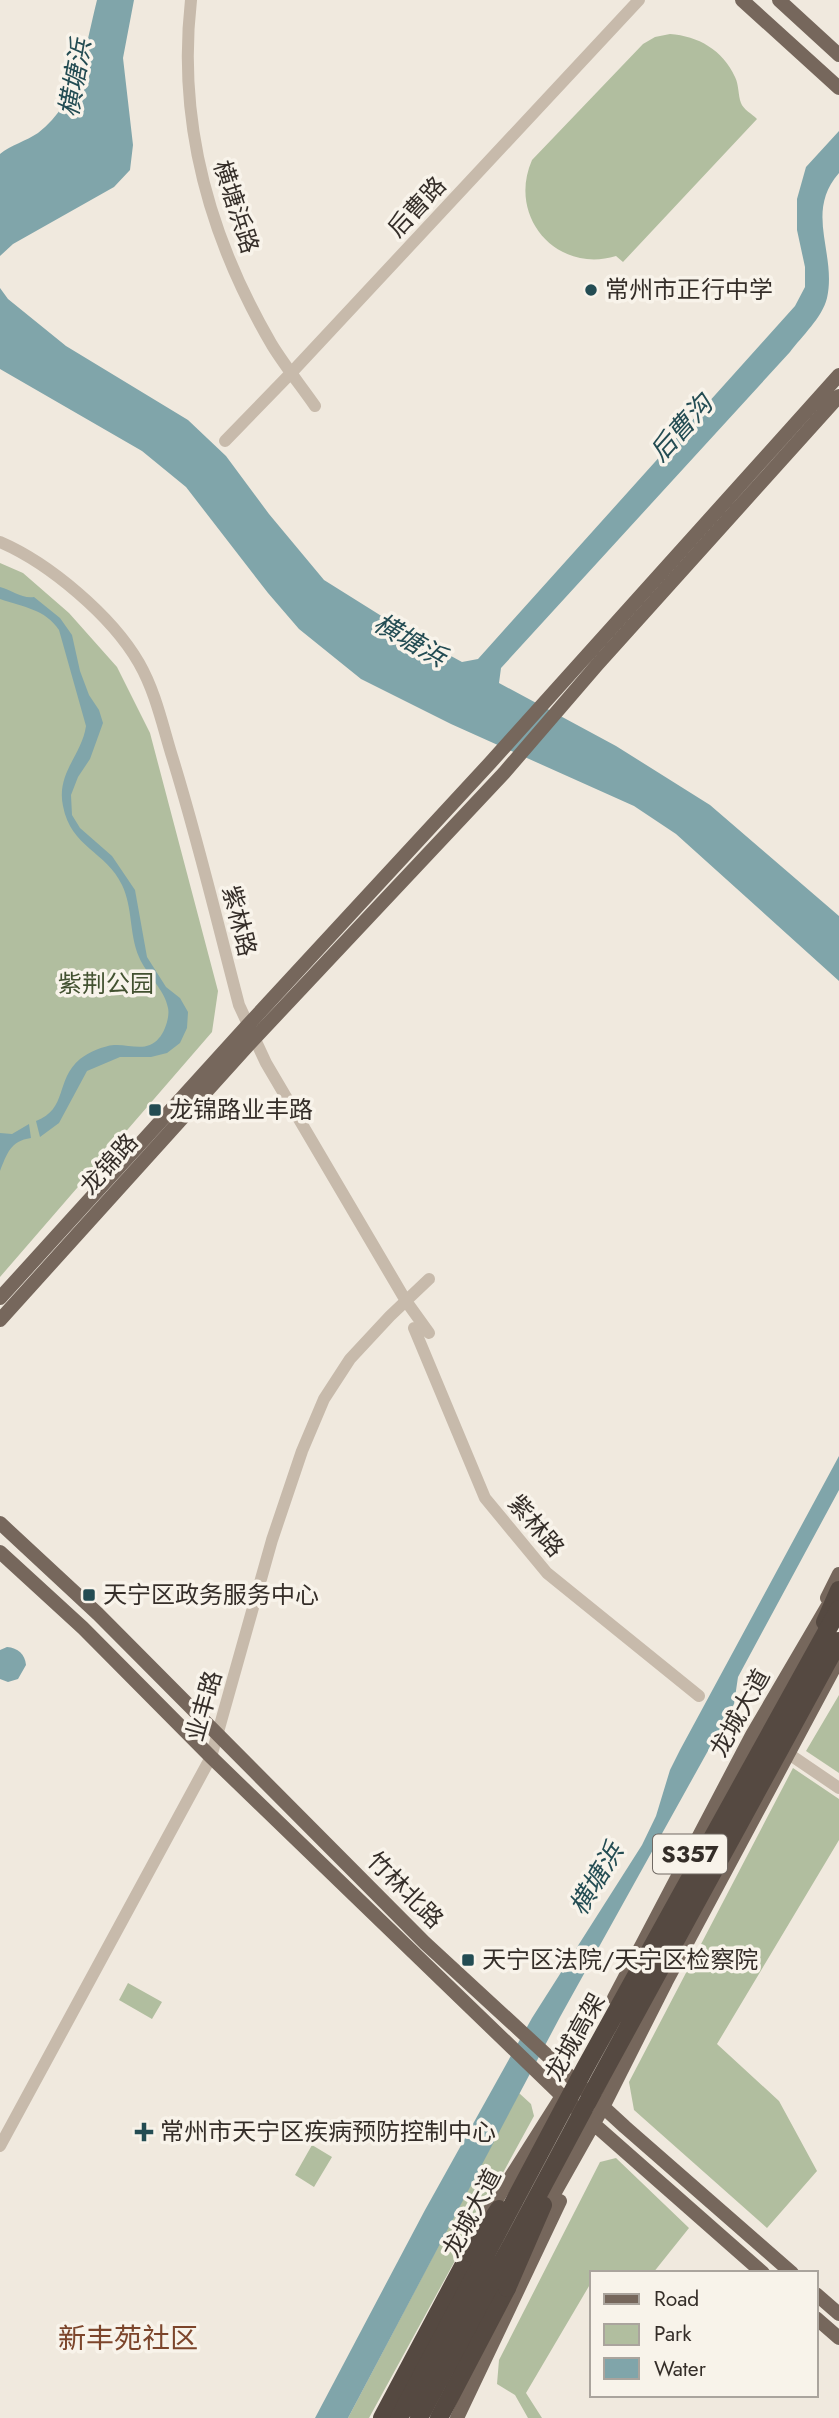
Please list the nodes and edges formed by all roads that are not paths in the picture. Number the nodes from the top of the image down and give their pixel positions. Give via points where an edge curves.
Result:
1 (191, 0) edge
2 (639, 0) edge
3 (742, 0) edge
4 (779, 0) edge
5 (839, 55) edge
6 (839, 88) edge
7 (292, 372) junction
8 (839, 375) edge
9 (839, 396) edge
10 (315, 406) dead end
11 (225, 441) dead end
12 (0, 542) edge
13 (247, 1026) junction
14 (253, 1040) junction
15 (429, 1279) dead end
16 (0, 1298) edge
17 (406, 1301) junction
18 (0, 1320) edge
19 (414, 1328) dead end
20 (429, 1334) dead end
21 (0, 1523) edge
22 (0, 1552) edge
23 (839, 1574) edge
24 (839, 1589) edge
25 (839, 1609) edge
26 (811, 1631) junction
27 (839, 1641) edge
28 (839, 1647) edge
29 (839, 1659) edge
30 (839, 1666) edge
31 (809, 1692) junction
32 (699, 1696) dead end
33 (218, 1735) junction
34 (789, 1754) junction
35 (211, 1757) junction
36 (839, 1788) edge
37 (571, 2078) junction
38 (562, 2096) junction
39 (603, 2107) junction
40 (559, 2119) junction
41 (594, 2123) junction
42 (0, 2146) edge
43 (563, 2147) junction
44 (761, 2271) edge
45 (790, 2271) edge
46 (818, 2296) edge
47 (839, 2314) edge
48 (818, 2320) edge
49 (839, 2338) edge
50 (374, 2418) edge
51 (382, 2418) edge
52 (389, 2418) edge
53 (399, 2418) edge
54 (419, 2418) edge
55 (428, 2418) edge
56 (439, 2418) edge
57 (457, 2418) edge

1 - 7 street, 横塘浜路 via 187,84 202,181 248,302
2 - 7 street, 后曹路
3 - 6 main road
4 - 5 main road
7 - 10 street, 横塘浜路
7 - 11 street, 后曹路
8 - 13 main road, 龙锦路
9 - 14 main road, 龙锦路 via 504,774
12 - 13 street, 紫林路 via 23,552 60,579 104,618 139,663 187,803
13 - 14 street, 紫林路
13 - 16 main road, 龙锦路
14 - 17 street, 紫林路
14 - 18 main road, 龙锦路
15 - 17 street, 业丰路
17 - 20 street, 紫林路
17 - 33 street, 业丰路 via 350,1359 318,1412 272,1540
19 - 32 street, 紫林路 via 485,1498 547,1573
21 - 33 main road, 竹林北路
22 - 35 main road, 竹林北路
23 - 26 main road
24 - 26 main road, 龙城大道 / S357
24 - 31 highway, bridge
25 - 31 highway, 龙城高架, bridge
26 - 37 main road, 龙城大道 / S357
27 - 31 highway, 龙城高架, bridge
28 - 31 highway, bridge
29 - 31 main road, S357
30 - 31 main road
31 - 34 main road, S357
31 - 40 highway, 龙城高架, bridge
31 - 43 highway, 龙城高架, bridge
33 - 35 street, 业丰路
33 - 37 main road, 竹林北路 via 425,1943
34 - 36 street
34 - 39 main road, S357
35 - 38 main road, 竹林北路
35 - 42 street, 业丰路
37 - 38 main road, 龙城大道 / S357
37 - 39 main road, 竹林北路
38 - 41 main road, 竹林北路
38 - 50 main road via 463,2251
38 - 52 main road, 龙城大道 / S357
39 - 41 main road, S357
39 - 45 main road, 竹林北路
40 - 51 highway, bridge via 470,2253
40 - 53 highway, 龙城高架, bridge
41 - 44 main road, 竹林北路
41 - 55 main road, S357
41 - 57 main road
43 - 54 highway, 龙城高架, bridge
43 - 56 highway, bridge via 507,2288
46 - 47 main road
48 - 49 main road

